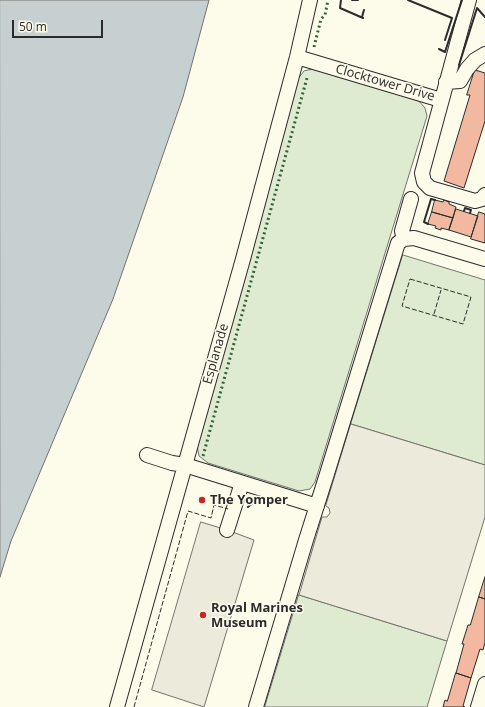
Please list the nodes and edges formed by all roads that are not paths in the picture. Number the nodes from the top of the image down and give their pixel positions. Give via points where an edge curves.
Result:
1 (310, 0) edge
2 (469, 0) edge
3 (485, 54) edge
4 (297, 57) junction
5 (446, 82) junction
6 (441, 100) junction
7 (485, 195) edge
8 (411, 198) dead end
9 (404, 239) junction
10 (485, 259) edge
11 (147, 455) dead end
12 (185, 465) junction
13 (242, 483) junction
14 (317, 506) junction
15 (227, 530) dead end
16 (485, 684) edge
17 (117, 707) edge
18 (256, 707) edge
19 (478, 707) edge

1 - 4 street, Esplanade
2 - 5 street
3 - 5 street via 475,60 460,81
4 - 6 street, Clocktower Drive
4 - 12 street, Esplanade
5 - 6 street
6 - 7 street, Clocktower Drive via 422,173 424,182 430,188 474,201 482,199
8 - 9 street via 402,231
9 - 10 street via 414,238
9 - 14 street via 398,242 396,248
11 - 12 street
12 - 13 street
12 - 17 street, Esplanade
13 - 14 street
13 - 15 street
14 - 18 street
16 - 19 street

